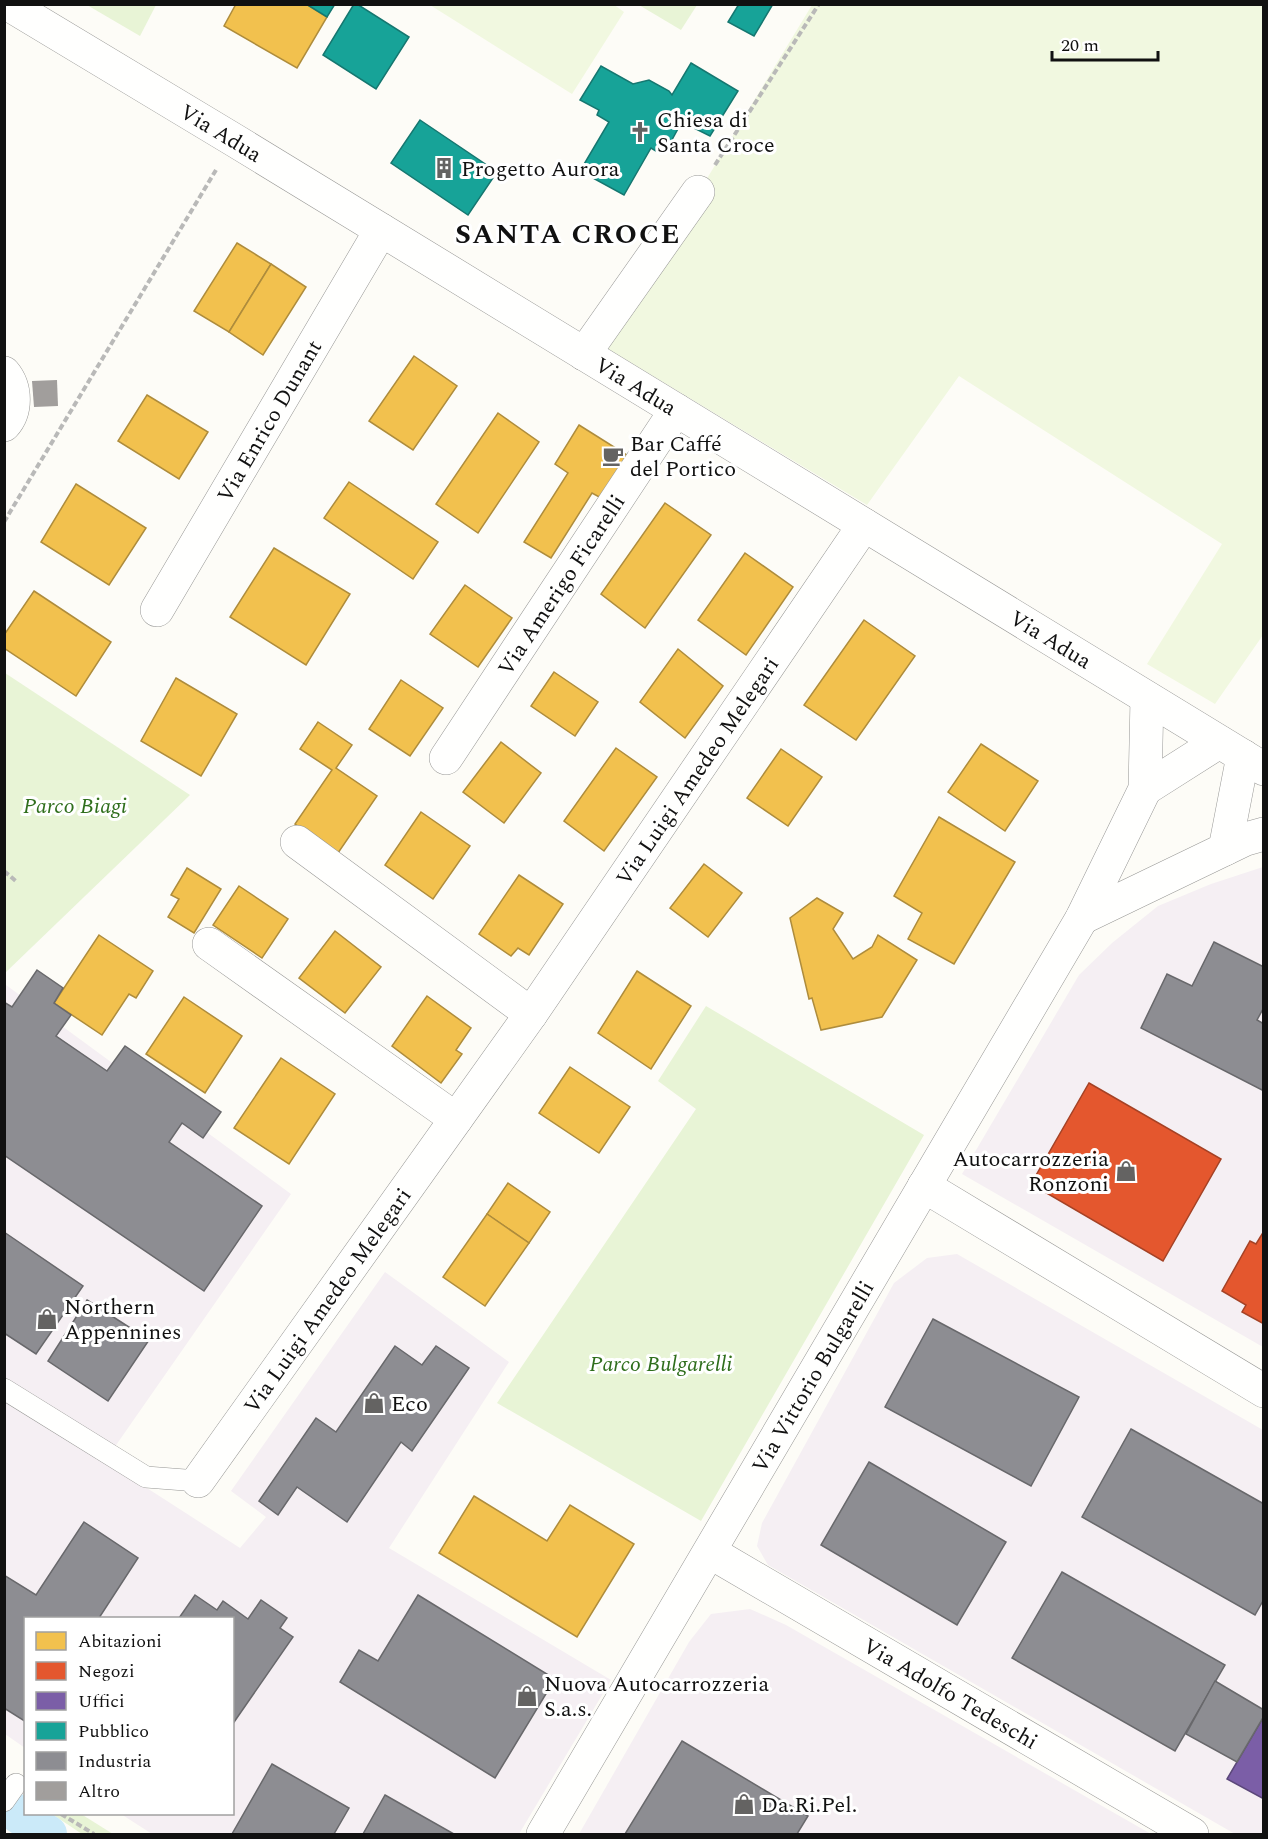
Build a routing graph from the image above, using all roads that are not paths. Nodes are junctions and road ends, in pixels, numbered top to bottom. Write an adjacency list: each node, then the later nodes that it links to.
1 (8, 4): 3 (street, Via Adua)
2 (698, 192): 4 (street)
3 (381, 230): 4 (street, Via Adua); 9 (street, Via Enrico Dunant)
4 (584, 354): 6 (street, Via Adua)
5 (4, 374): 7 (street)
6 (676, 410): 8 (street, Via Adua); 12 (street, Via Amerigo Ficarelli)
7 (4, 425)
8 (864, 525): 10 (street, Via Adua); 19 (street, Via Luigi Amedeo Melegari)
9 (157, 610)
10 (1147, 698): 11 (street, Via Adua); 13 (street, Via Vittorio Bulgarelli)
11 (1242, 756): 13 (street); 16 (street)
12 (446, 758)
13 (1145, 789): 17 (street, Via Vittorio Bulgarelli)
14 (1263, 834): 16 (street)
15 (297, 842): 19 (street)
16 (1225, 849): 17 (street)
17 (1082, 918): 21 (street, Via Vittorio Bulgarelli)
18 (210, 944): 20 (street)
19 (531, 1014): 20 (street, Via Luigi Amedeo Melegari)
20 (456, 1119): 24 (street, Via Luigi Amedeo Melegari)
21 (924, 1186): 22 (street); 25 (street, Via Vittorio Bulgarelli)
22 (1263, 1391)
23 (7, 1395): 24 (lane)
24 (198, 1481)
25 (710, 1552): 26 (street, Via Vittorio Bulgarelli); 27 (street, Via Adolfo Tedeschi)
26 (543, 1834)
27 (1192, 1834)

